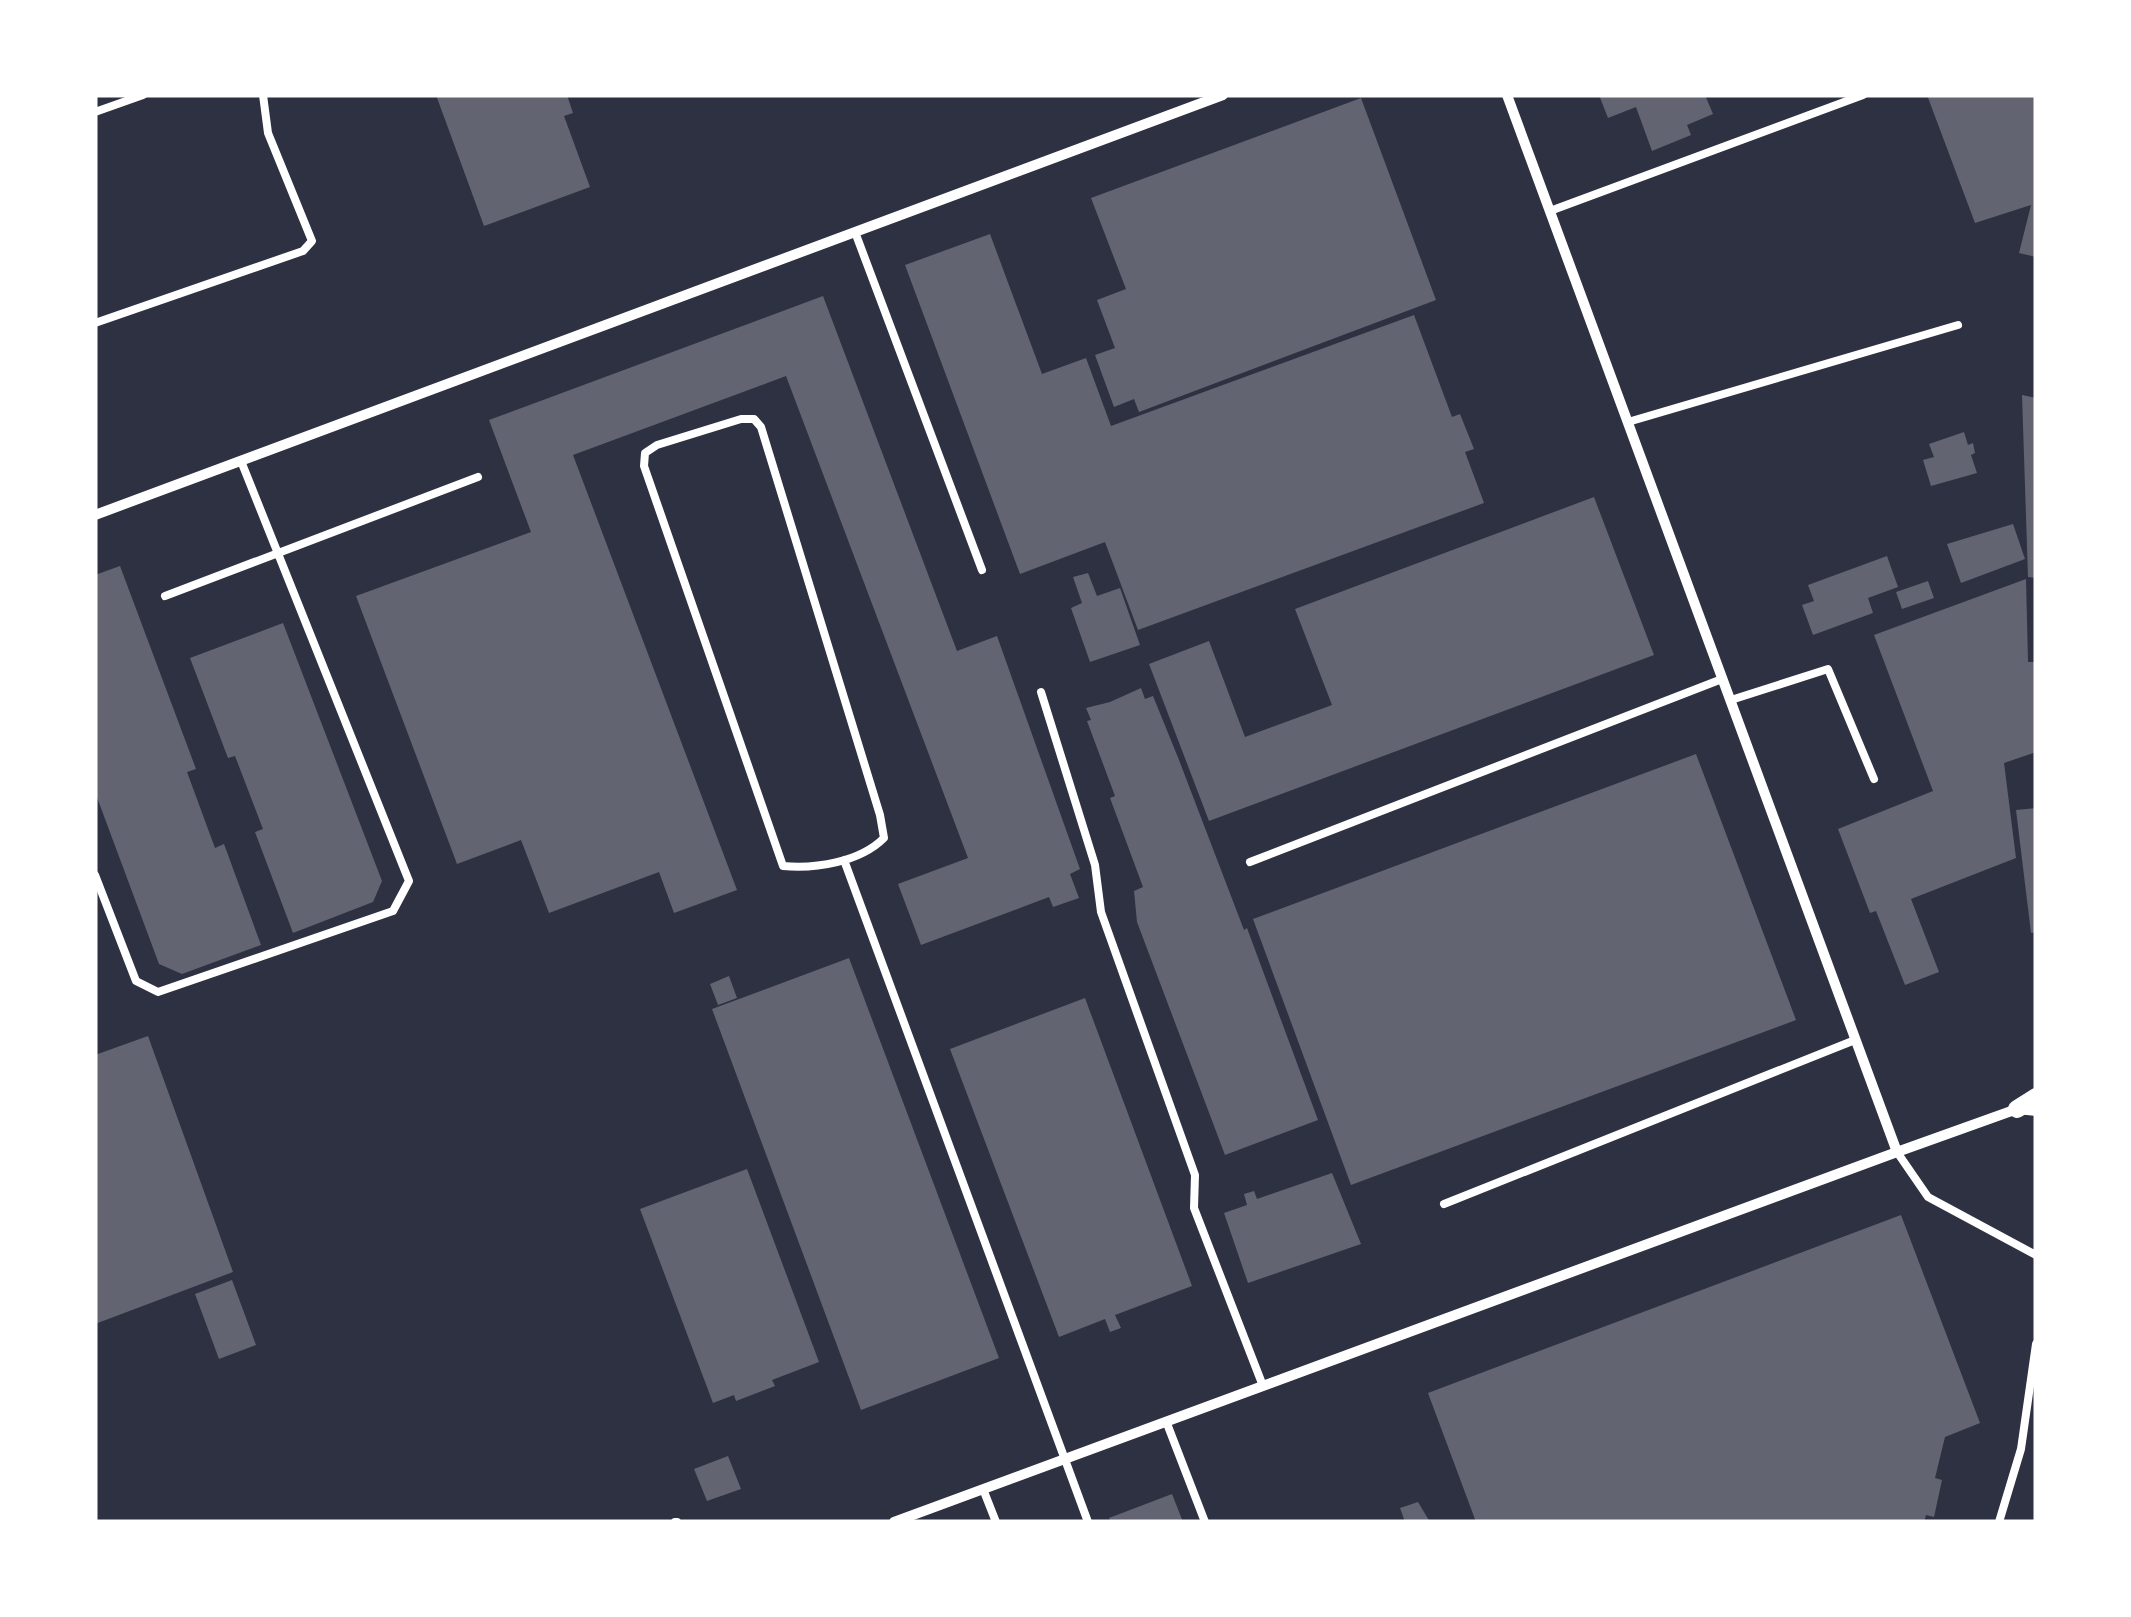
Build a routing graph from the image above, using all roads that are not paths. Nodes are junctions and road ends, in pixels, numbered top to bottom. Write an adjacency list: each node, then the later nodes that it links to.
1 (143, 95): 6 (lane)
2 (263, 95): 9 (lane)
3 (1223, 95): 8 (street)
4 (1508, 95): 7 (street)
5 (1863, 95): 7 (lane)
6 (95, 112)
7 (1550, 212): 11 (street)
8 (855, 232): 12 (street); 16 (lane)
9 (95, 323)
10 (1958, 325): 11 (lane)
11 (1628, 422): 18 (street)
12 (241, 460): 14 (street); 15 (lane)
13 (478, 477): 15 (lane)
14 (95, 515)
15 (279, 555): 17 (lane); 24 (lane)
16 (982, 570)
17 (165, 596)
18 (1722, 678): 20 (street); 23 (lane)
19 (1041, 692): 32 (lane)
20 (1730, 700): 21 (lane); 25 (street)
21 (1874, 780)
22 (844, 860): 22 (lane); 34 (lane)
23 (1250, 862)
24 (95, 875)
25 (1855, 1040): 28 (street); 29 (lane)
26 (2036, 1097): 27 (street)
27 (2026, 1110): 28 (street)
28 (1897, 1152): 30 (lane); 32 (street)
29 (1444, 1204)
30 (2036, 1255)
31 (2036, 1344): 40 (lane)
32 (1264, 1386): 33 (street)
33 (1166, 1421): 34 (street); 39 (lane)
34 (1064, 1460): 35 (street); 38 (lane)
35 (983, 1489): 36 (street); 37 (lane)
36 (894, 1522)
37 (996, 1522)
38 (1088, 1522)
39 (1205, 1522)
40 (2000, 1522)

